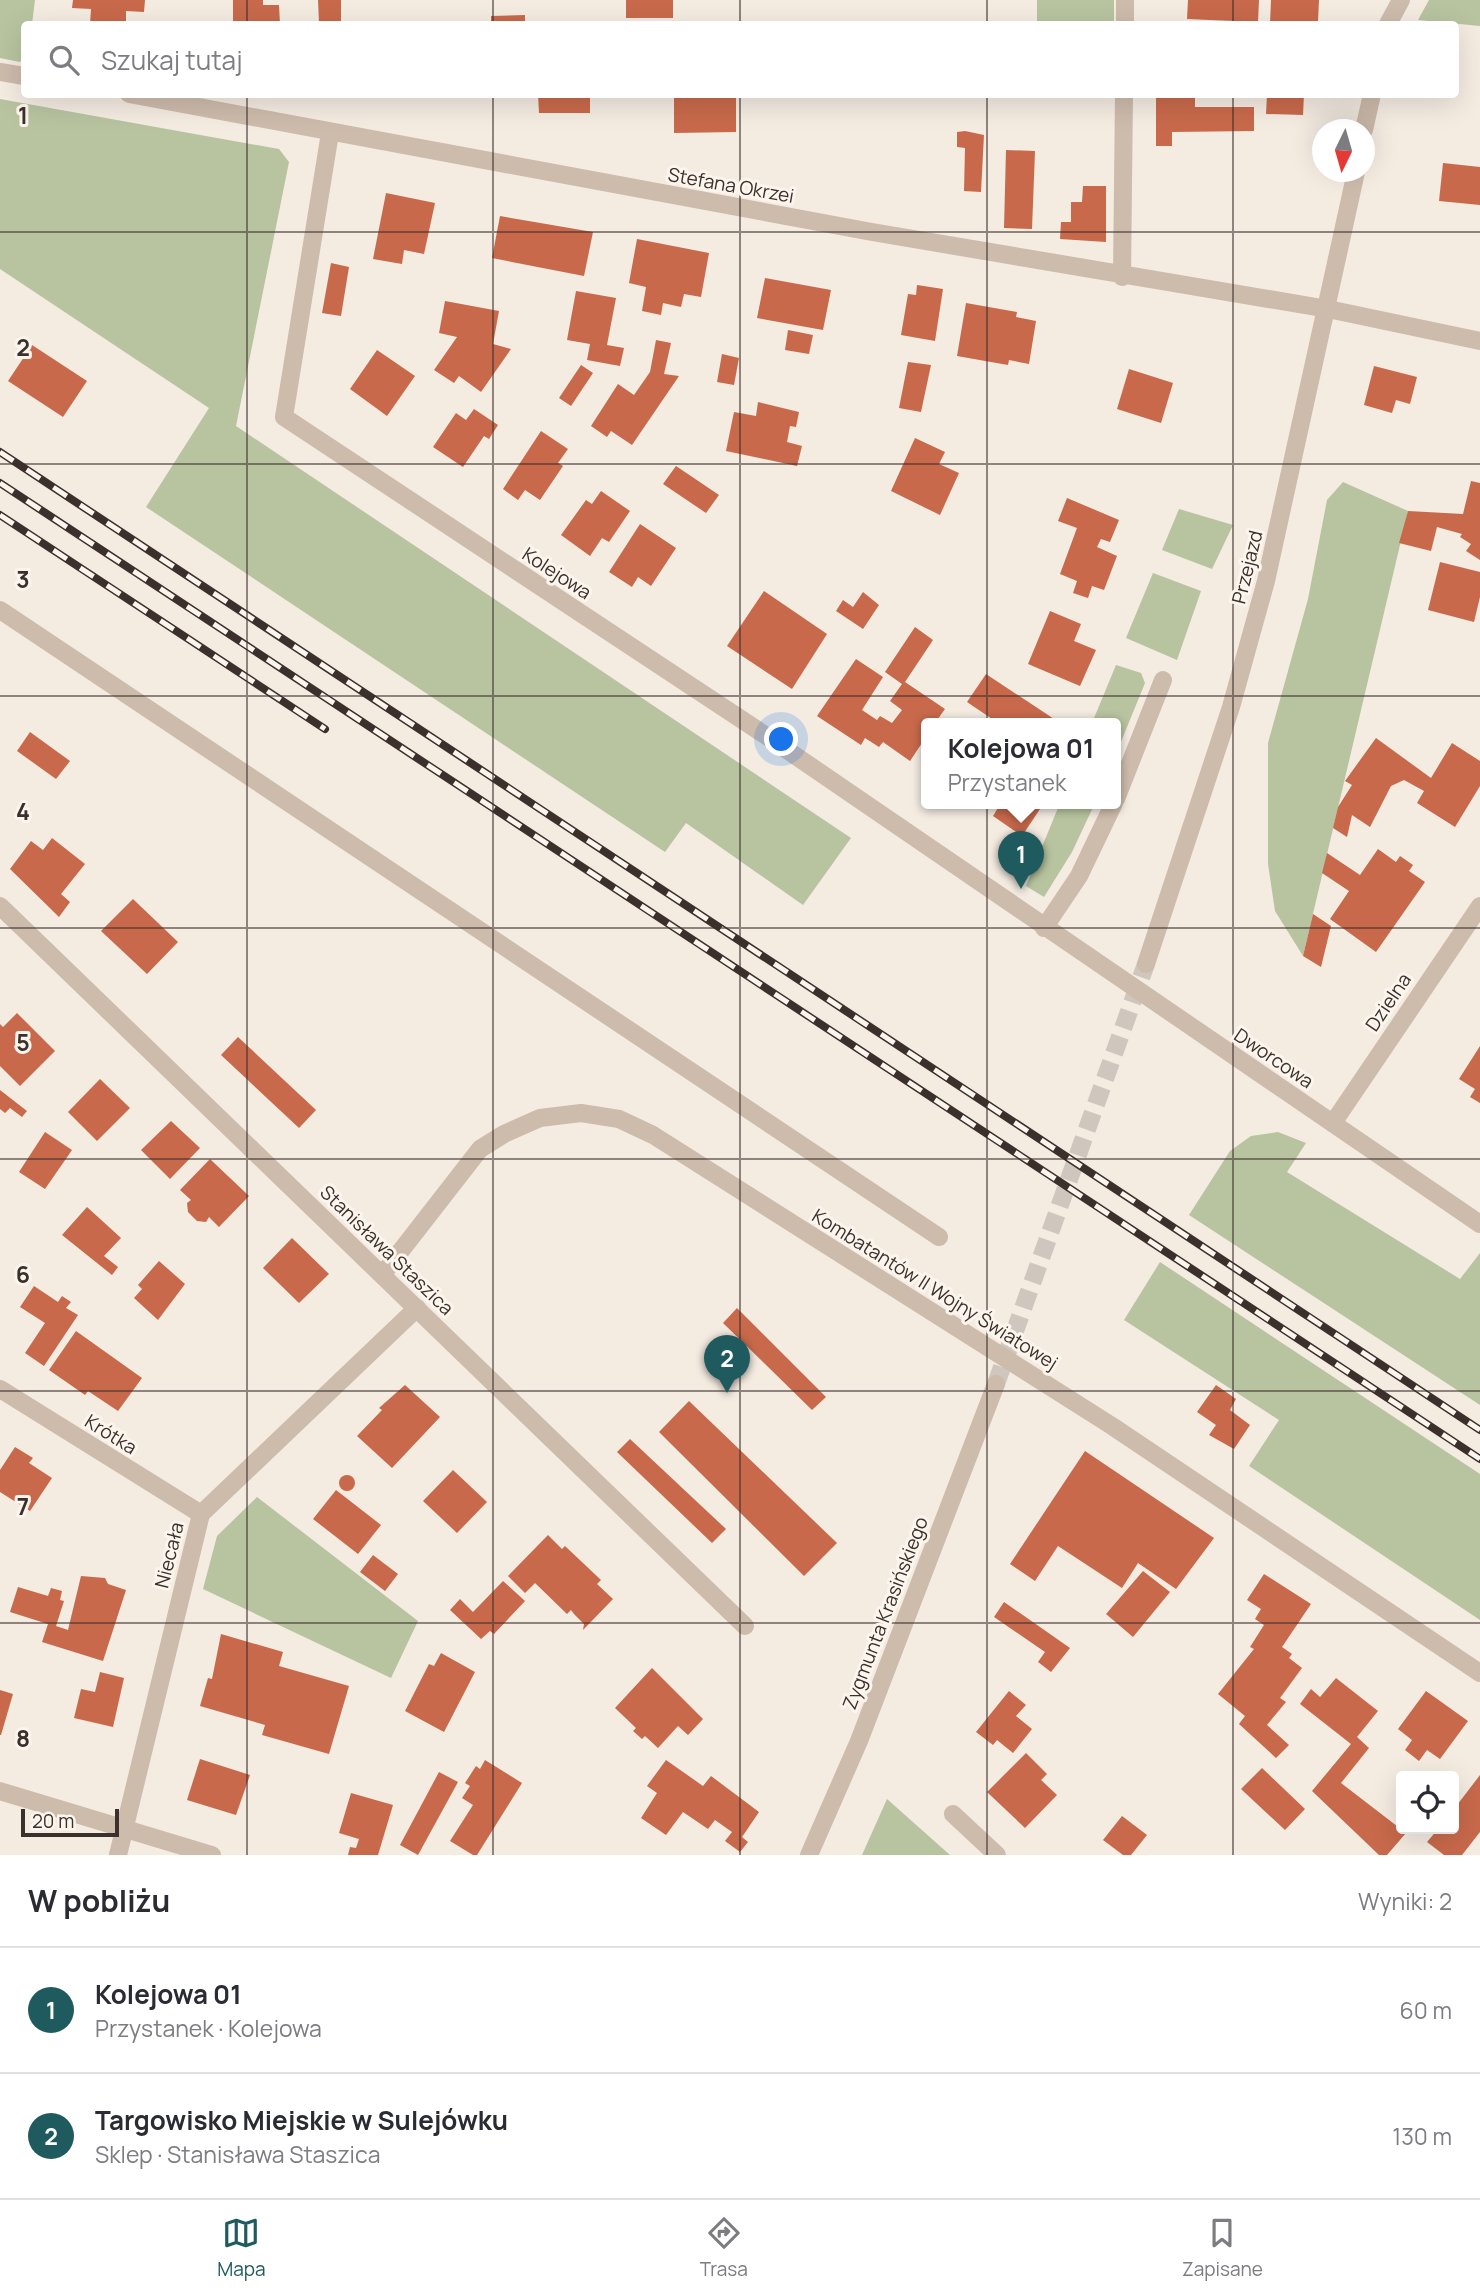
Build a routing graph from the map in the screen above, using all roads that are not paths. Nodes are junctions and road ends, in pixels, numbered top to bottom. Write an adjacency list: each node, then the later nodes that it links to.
1 (1125, 0): 3 (street)
2 (1401, 0): 4 (street)
3 (1125, 21)
4 (1390, 21)
5 (0, 72): 6 (street)
6 (21, 76)
7 (149, 98): 11 (street, Stefana Okrzei)
8 (1124, 98): 13 (street)
9 (1370, 98): 10 (street)
10 (1366, 119)
11 (330, 133): 13 (street, Stefana Okrzei); 22 (street, Kolejowa)
12 (1354, 182): 14 (street, Przejazd)
13 (1122, 276): 14 (street, Stefana Okrzei)
14 (1328, 309): 15 (street, Stefana Okrzei); 23 (street, Przejazd)
15 (1480, 341)
16 (0, 610): 26 (street)
17 (1163, 680): 18 (street)
18 (1121, 786)
19 (1111, 809): 22 (street)
20 (0, 906): 27 (street, Stanisława Staszica)
21 (1480, 906): 24 (street, Dzielna)
22 (1044, 928): 24 (street, Dworcowa)
23 (1146, 964)
24 (1333, 1123): 25 (street, Dworcowa)
25 (1480, 1224)
26 (939, 1237)
27 (382, 1275): 28 (street, Stanisława Staszica); 33 (street, Kombatantów II Wojny Światowej)
28 (417, 1308): 31 (street, Niecała); 32 (street, Stanisława Staszica)
29 (996, 1384): 39 (street, Zygmunta Krasińskiego)
30 (0, 1389): 31 (street, Krótka)
31 (201, 1514): 36 (street, Niecała)
32 (745, 1626)
33 (1480, 1672)
34 (0, 1791): 36 (street)
35 (953, 1814): 40 (street)
36 (125, 1828): 37 (street, Niecała); 38 (street)
37 (118, 1855)
38 (212, 1855)
39 (809, 1855)
40 (997, 1855)

